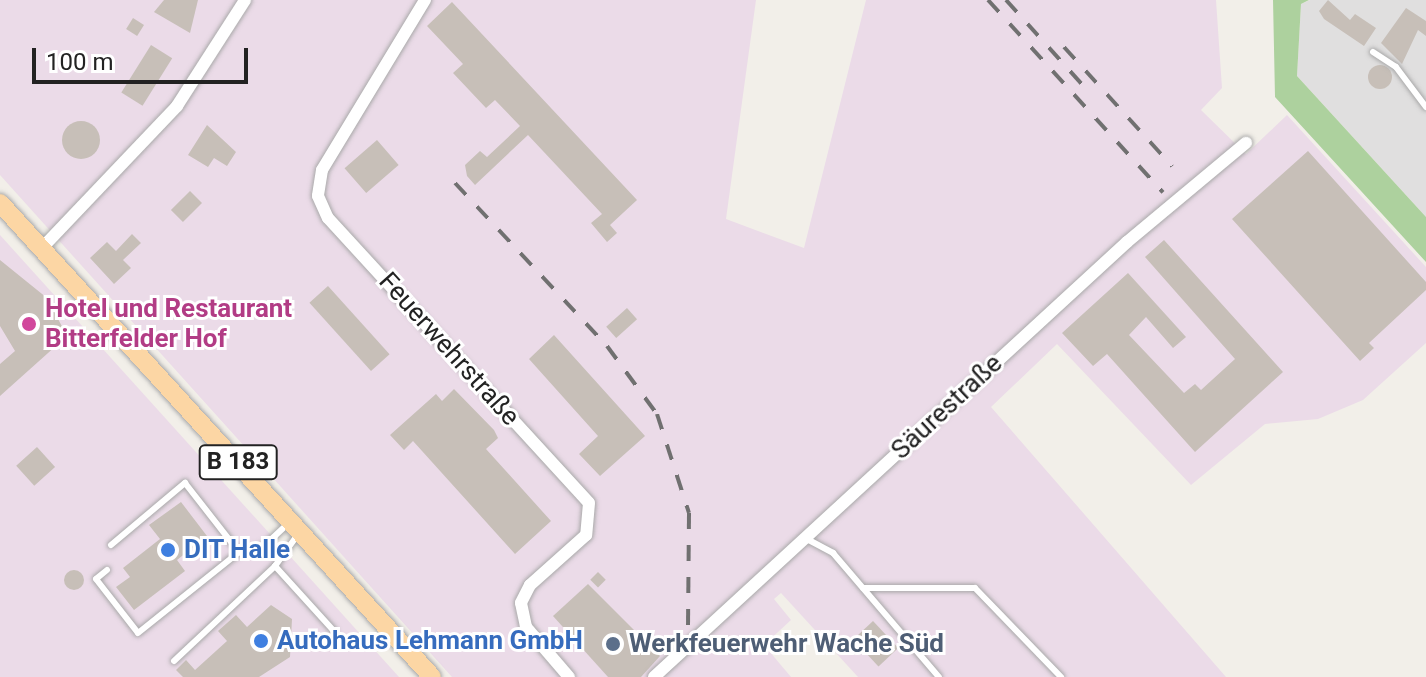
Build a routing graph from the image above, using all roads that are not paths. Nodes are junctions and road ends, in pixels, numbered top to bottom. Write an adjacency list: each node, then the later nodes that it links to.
1 (245, 0): 7 (street)
2 (425, 0): 18 (street, Feuerwehrstraße)
3 (1373, 52): 4 (lane)
4 (1426, 107)
5 (1246, 143): 9 (street, Säurestraße)
6 (0, 203): 7 (main road, B 183)
7 (42, 248): 8 (main road, B 183)
8 (296, 526): 11 (lane); 12 (lane); 17 (main road, B 183)
9 (805, 538): 14 (lane); 19 (street, Säurestraße)
10 (111, 545): 11 (lane)
11 (239, 552): 13 (lane)
12 (275, 566): 15 (lane); 16 (lane)
13 (107, 570)
14 (863, 588): 20 (lane); 21 (lane)
15 (334, 631)
16 (174, 661)
17 (432, 677)
18 (569, 677)
19 (654, 677)
20 (939, 677)
21 (1061, 677)

